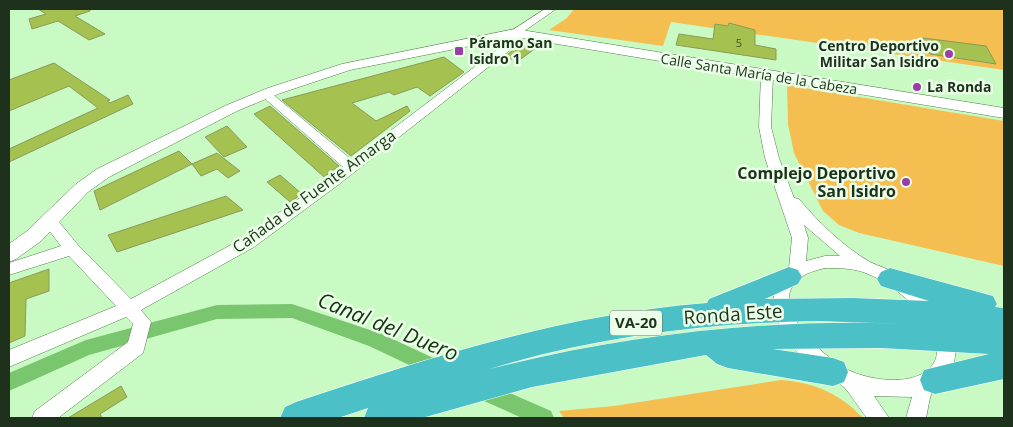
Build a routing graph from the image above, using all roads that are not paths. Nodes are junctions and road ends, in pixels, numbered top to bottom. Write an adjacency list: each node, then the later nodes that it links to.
1 (551, 9): 2 (street)
2 (515, 32): 3 (street, Calle Santa María de la Cabeza); 4 (street); 6 (street, Cañada de Fuente Amarga)
3 (767, 75): 5 (street, Calle Santa María de la Cabeza); 7 (street)
4 (266, 94): 6 (street); 8 (street)
5 (1004, 112)
6 (352, 166): 14 (street, Cañada de Fuente Amarga)
7 (785, 191): 12 (street); 13 (street)
8 (50, 221): 9 (street); 10 (street)
9 (72, 248): 11 (street); 14 (street)
10 (9, 254)
11 (9, 269)
12 (793, 273): 13 (street); 17 (highway); 19 (street)
13 (878, 273): 15 (highway); 16 (street)
14 (129, 308): 23 (street, Cañada de Fuente Amarga); 29 (street)
15 (1004, 308)
16 (928, 312): 18 (highway, Ronda Este / VA-20); 19 (highway, Ronda Este / VA-20); 20 (street)
17 (701, 315): 19 (highway, Ronda Este / VA-20); 25 (highway, Ronda Este / VA-20)
18 (1004, 320)
19 (787, 323): 20 (highway, Ronda Este / VA-20); 21 (highway, Ronda Este / VA-20); 26 (street)
20 (943, 338): 22 (highway, Ronda Este / VA-20); 27 (street)
21 (711, 342): 25 (highway, Ronda Este / VA-20); 26 (highway)
22 (1004, 343)
23 (9, 359)
24 (1004, 365): 27 (highway)
25 (502, 366): 28 (highway, Ronda Este / VA-20)
26 (842, 377): 27 (street); 32 (street)
27 (930, 383): 33 (street)
28 (406, 393): 30 (highway, Ronda Este / VA-20); 31 (highway, Ronda Este / VA-20)
29 (42, 418)
30 (296, 418)
31 (380, 418)
32 (879, 418)
33 (916, 418)

